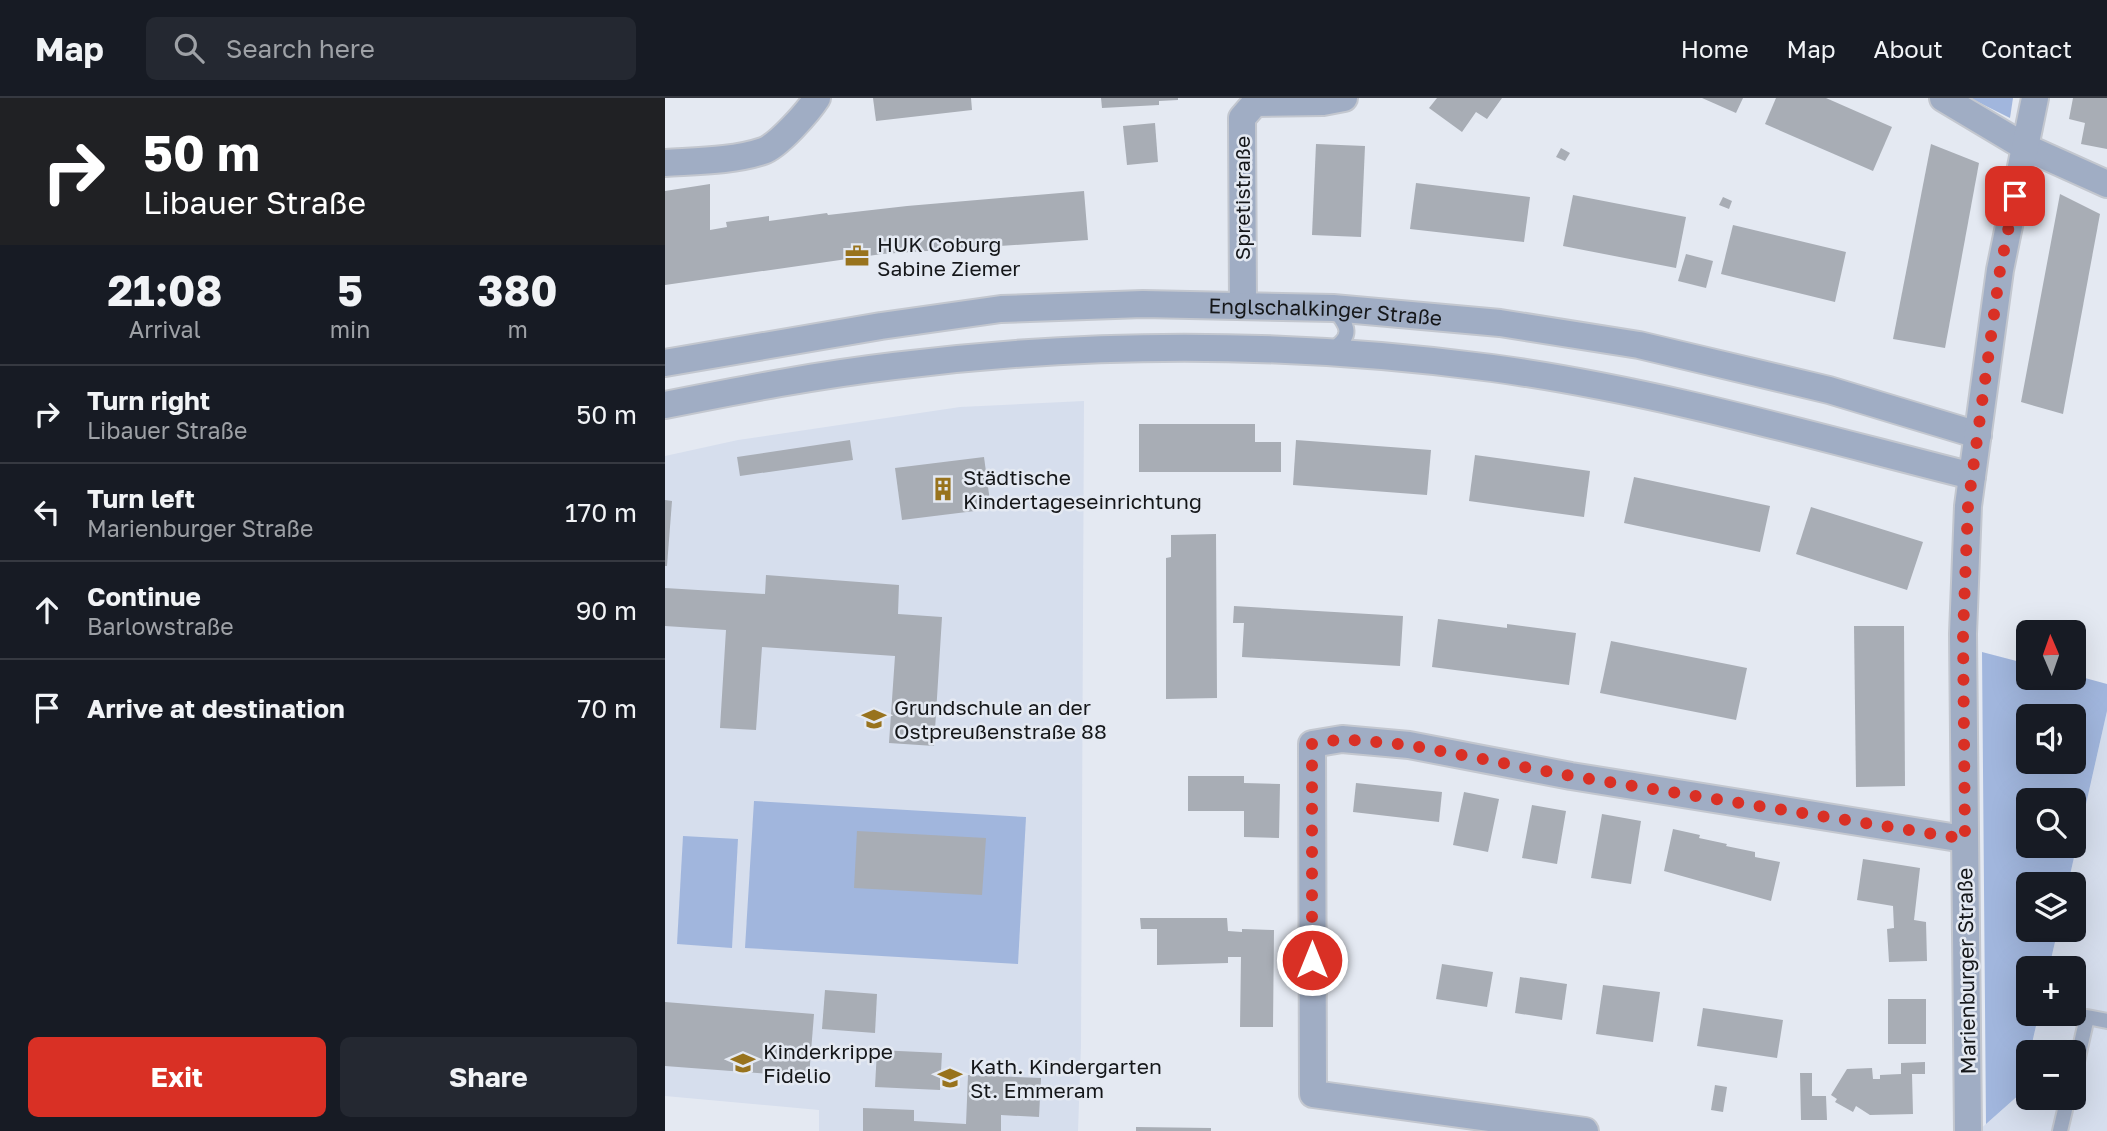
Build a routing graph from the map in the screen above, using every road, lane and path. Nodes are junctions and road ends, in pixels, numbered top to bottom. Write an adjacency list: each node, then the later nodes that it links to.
1 (817, 98): 6 (street)
2 (1344, 98): 8 (street, Spretistraße)
3 (1943, 98): 5 (street)
4 (2035, 98): 5 (street, Marienburger Straße)
5 (2025, 147): 7 (street); 13 (street, Marienburger Straße)
6 (665, 163)
7 (2107, 184)
8 (1243, 305): 9 (street, Englschalkinger Straße); 11 (street, Englschalkinger Straße)
9 (1333, 308): 10 (lane); 13 (street, Englschalkinger Straße)
10 (1329, 352): 12 (street, Englschalkinger Straße); 14 (street, Englschalkinger Straße)
11 (665, 363)
12 (665, 405)
13 (1978, 435): 14 (street, Marienburger Straße)
14 (1972, 475): 15 (street, Marienburger Straße)
15 (1965, 839): 19 (street); 20 (street, Marienburger Straße)
16 (2107, 1021): 17 (lane)
17 (2082, 1040)
18 (2065, 1110): 21 (lane)
19 (1585, 1131)
20 (1968, 1131)
21 (2060, 1131)

